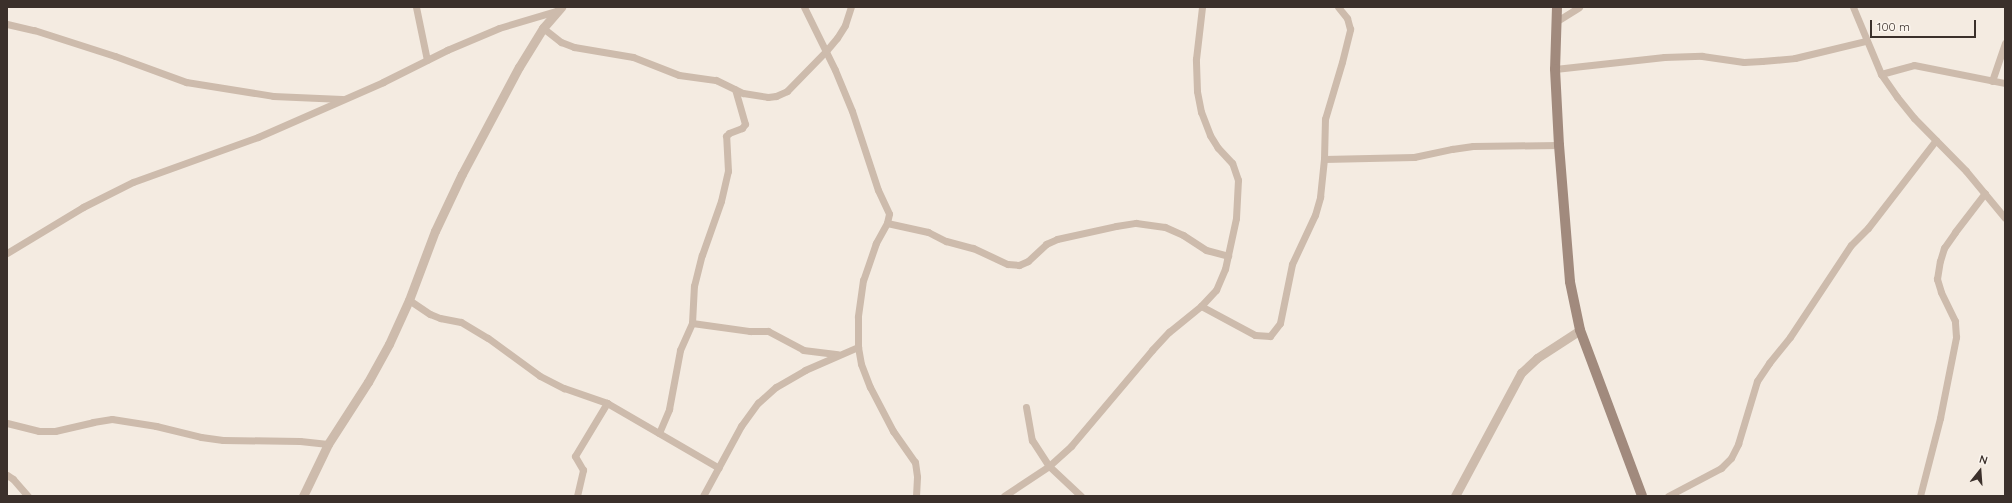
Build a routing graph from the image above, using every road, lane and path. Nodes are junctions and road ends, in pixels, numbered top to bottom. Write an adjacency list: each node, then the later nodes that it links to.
1 (416, 7): 16 (street)
2 (804, 7): 15 (street)
3 (851, 7): 15 (street)
4 (1202, 7): 30 (street)
5 (1338, 7): 25 (street)
6 (1557, 7): 10 (main road)
7 (1579, 7): 10 (street)
8 (1853, 7): 13 (street)
9 (558, 9): 12 (street); 16 (street)
10 (1557, 21): 17 (main road)
11 (7, 24): 22 (street)
12 (543, 28): 21 (street); 31 (street)
13 (1866, 40): 17 (street); 18 (street)
14 (2005, 43): 19 (street)
15 (826, 51): 21 (street); 28 (street)
16 (427, 60): 22 (street)
17 (1555, 69): 24 (main road)
18 (1881, 74): 19 (street); 23 (street)
19 (1992, 81): 20 (street)
20 (2005, 83)
21 (735, 89): 33 (street)
22 (344, 99): 29 (street)
23 (1936, 140): 26 (street); 54 (street)
24 (1559, 144): 25 (street); 34 (main road)
25 (1324, 159): 32 (street)
26 (1985, 193): 27 (street); 55 (street)
27 (2005, 218)
28 (887, 223): 30 (street); 35 (street)
29 (7, 253)
30 (1228, 256): 32 (street)
31 (409, 300): 37 (street); 41 (street)
32 (1201, 306): 42 (street)
33 (692, 323): 36 (street); 40 (street)
34 (1580, 330): 52 (street); 53 (main road)
35 (858, 346): 36 (street); 49 (street)
36 (839, 355): 43 (street)
37 (608, 404): 40 (street); 47 (street)
38 (1026, 407): 42 (street)
39 (7, 424): 41 (street)
40 (659, 433): 43 (street)
41 (328, 444): 46 (street)
42 (1049, 466): 50 (street); 51 (street)
43 (719, 468): 48 (street)
44 (7, 475): 45 (street)
45 (28, 496)
46 (303, 496)
47 (576, 496)
48 (703, 496)
49 (916, 496)
50 (1004, 496)
51 (1081, 496)
52 (1455, 496)
53 (1642, 496)
54 (1668, 496)
55 (1920, 496)

